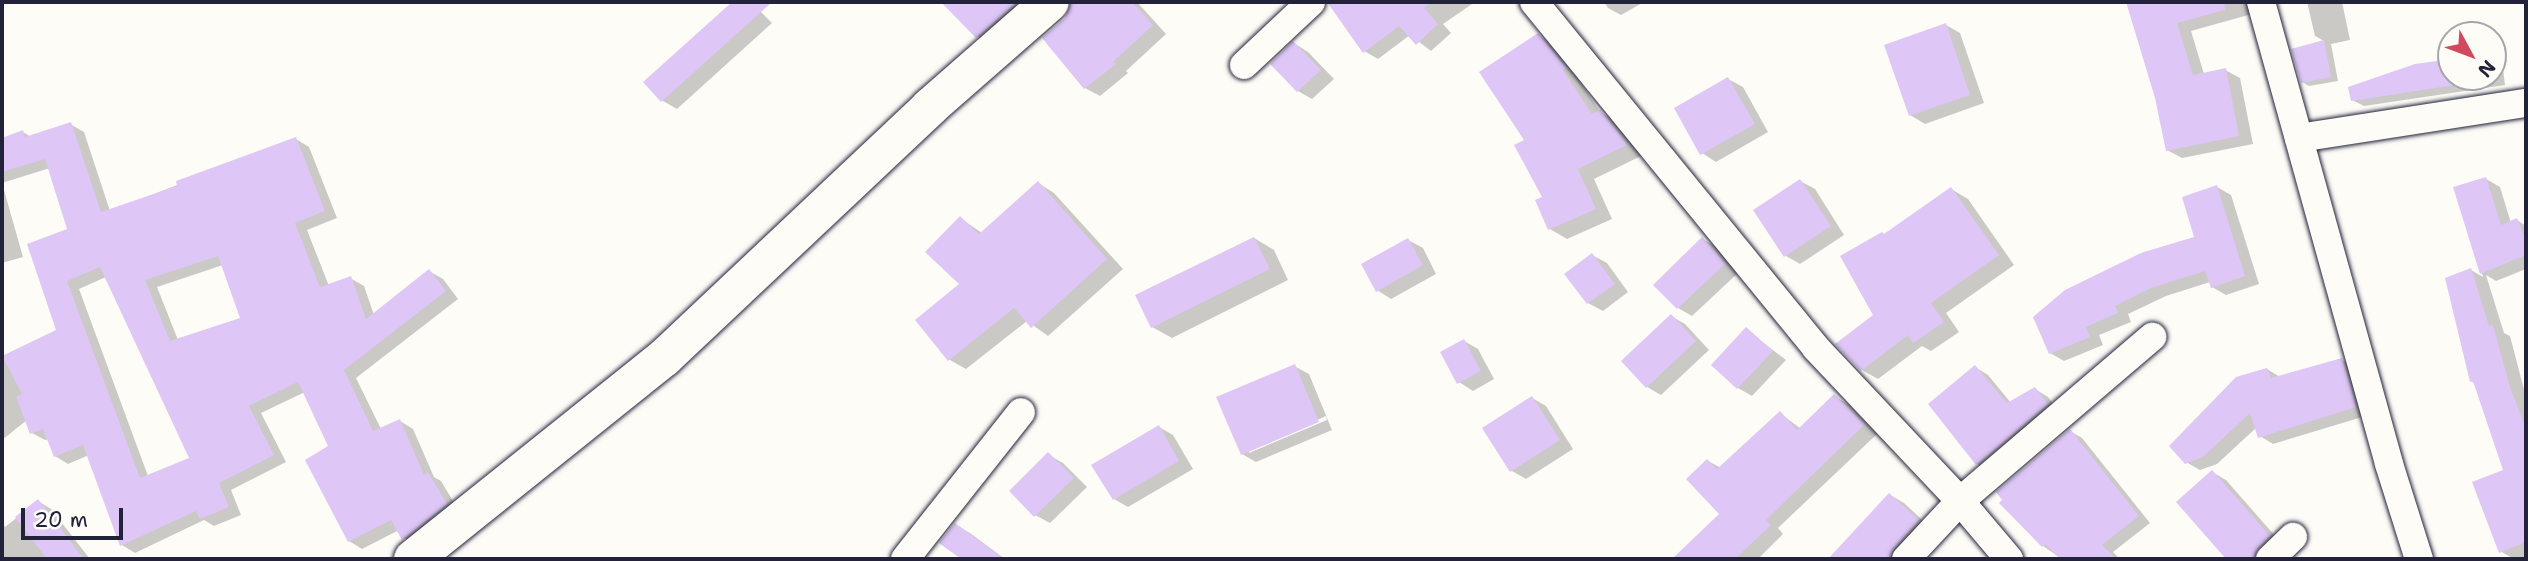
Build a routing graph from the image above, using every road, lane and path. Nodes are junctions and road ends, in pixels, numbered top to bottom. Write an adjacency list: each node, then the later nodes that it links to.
1 (1050, 2): 12 (street)
2 (1311, 2): 5 (street)
3 (1534, 2): 10 (street)
4 (2261, 2): 7 (street)
5 (1244, 65)
6 (2526, 103): 7 (street)
7 (2299, 138): 17 (street)
8 (2152, 337): 10 (street)
9 (1021, 412): 13 (street)
10 (1960, 501): 14 (street); 15 (street)
11 (2293, 537): 16 (street)
12 (413, 559)
13 (905, 559)
14 (1906, 559)
15 (2009, 559)
16 (2270, 559)
17 (2419, 559)

